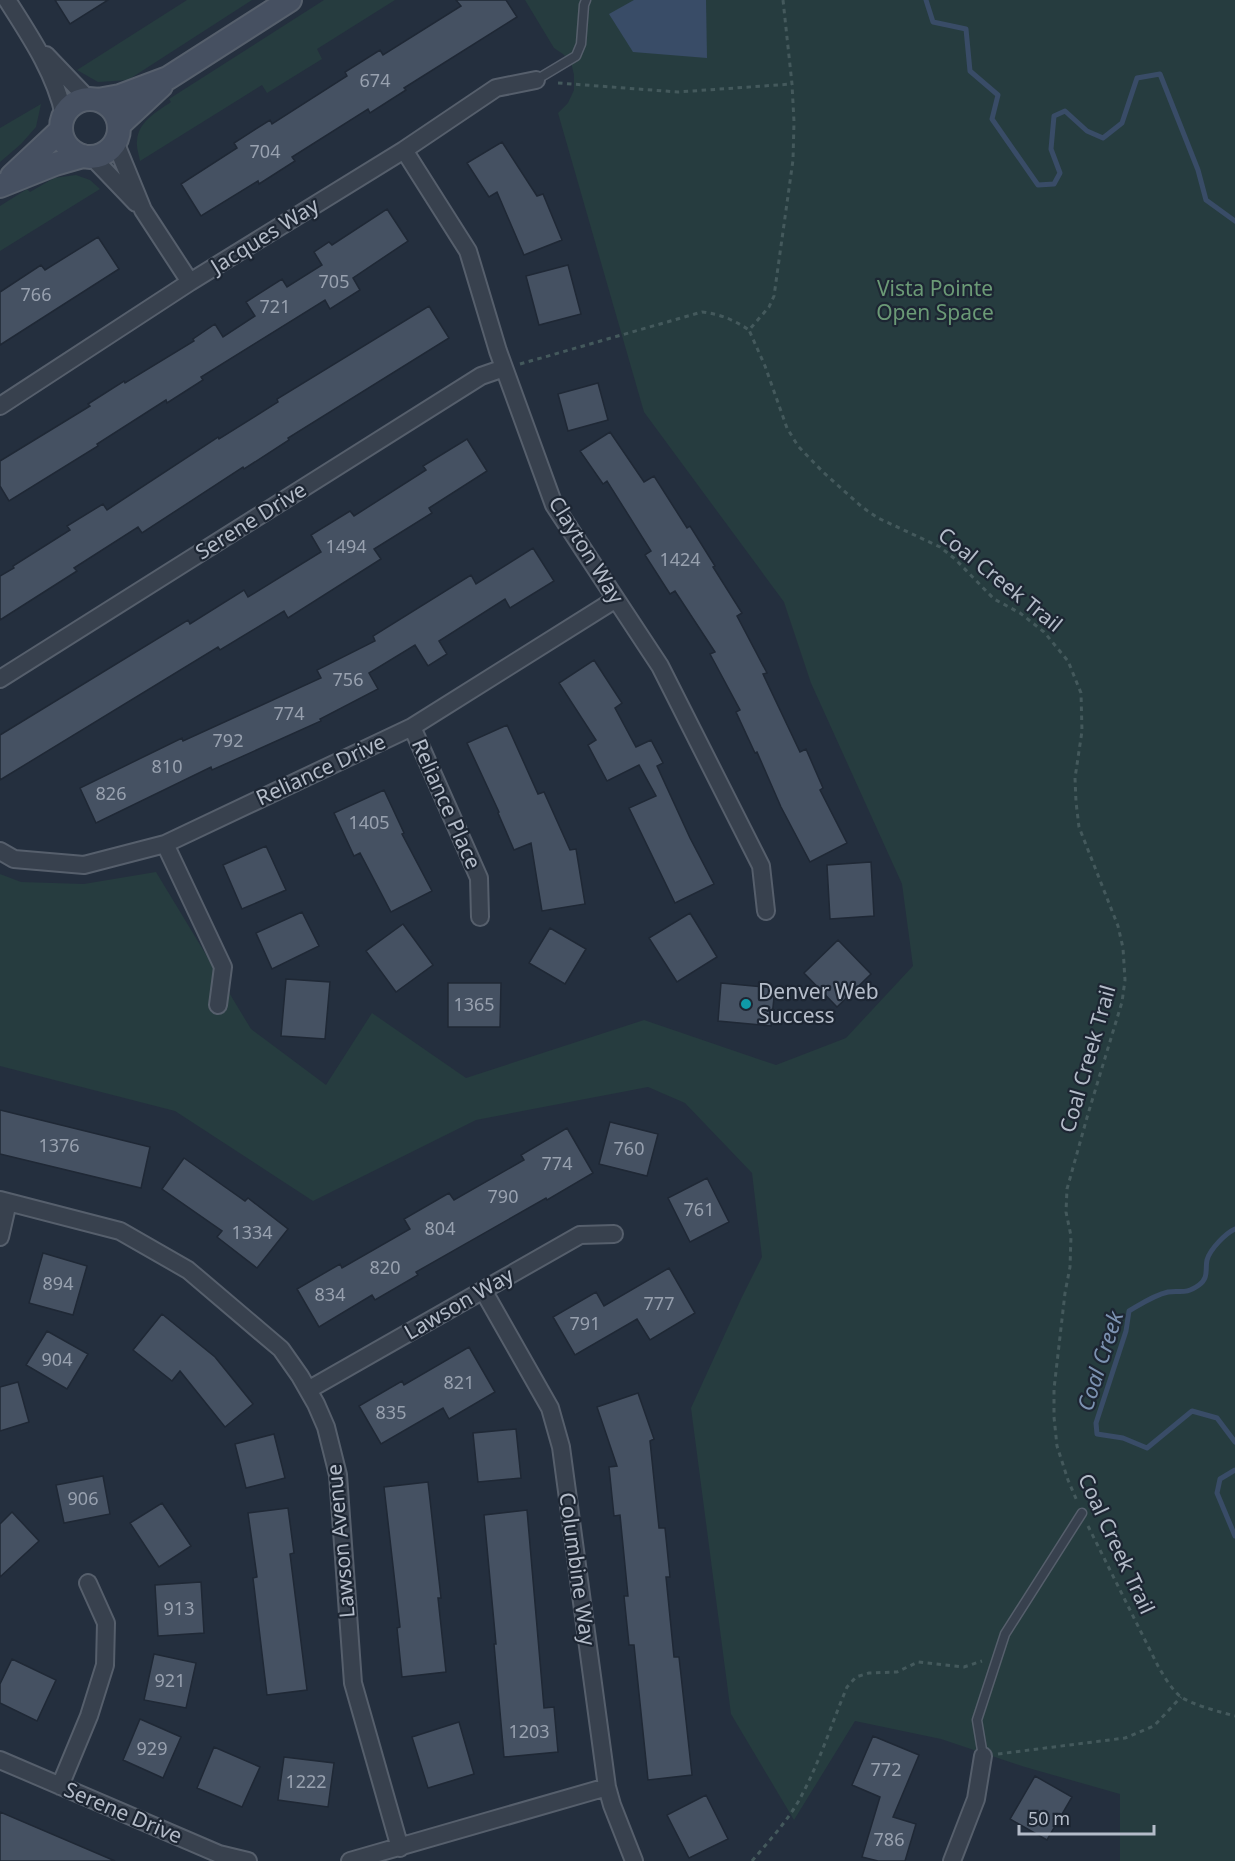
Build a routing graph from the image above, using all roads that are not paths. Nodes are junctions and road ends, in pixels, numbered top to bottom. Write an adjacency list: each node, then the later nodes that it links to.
1 (7, 0): 4 (street)
2 (290, 0): 5 (street)
3 (586, 0): 6 (lane)
4 (35, 44): 7 (street); 8 (street)
5 (168, 78): 7 (street); 9 (street)
6 (536, 80): 10 (street, Jacques Way)
7 (93, 99): 8 (street); 9 (street)
8 (63, 122): 11 (street); 12 (street)
9 (118, 134): 11 (street); 13 (street)
10 (404, 150): 14 (street, Jacques Way); 15 (street, Clayton Way)
11 (87, 157): 12 (street); 13 (street)
12 (1, 186)
13 (143, 210): 14 (street)
14 (189, 282): 16 (street, Jacques Way)
15 (504, 368): 17 (street, Clayton Way); 18 (street, Serene Drive)
16 (0, 406)
17 (616, 599): 19 (street, Reliance Drive); 22 (street, Clayton Way)
18 (0, 678)
19 (412, 728): 20 (street, Reliance Drive); 23 (street, Reliance Place)
20 (165, 844): 21 (street, Reliance Drive); 24 (street)
21 (0, 851)
22 (766, 911)
23 (480, 917)
24 (218, 1005)
25 (4, 1201): 27 (street); 29 (street, Lawson Avenue)
26 (614, 1234): 28 (street, Lawson Way)
27 (0, 1237)
28 (483, 1290): 29 (street, Lawson Way); 35 (street, Columbine Way)
29 (308, 1390): 36 (street, Lawson Avenue)
30 (1082, 1513): 32 (lane)
31 (88, 1583): 34 (street)
32 (983, 1756): 40 (street)
33 (0, 1760): 34 (street, Serene Drive)
34 (60, 1786): 37 (street, Serene Drive)
35 (607, 1787): 36 (street); 39 (street, Columbine Way)
36 (400, 1848): 38 (street)
37 (248, 1861)
38 (350, 1861)
39 (634, 1861)
40 (952, 1861)

